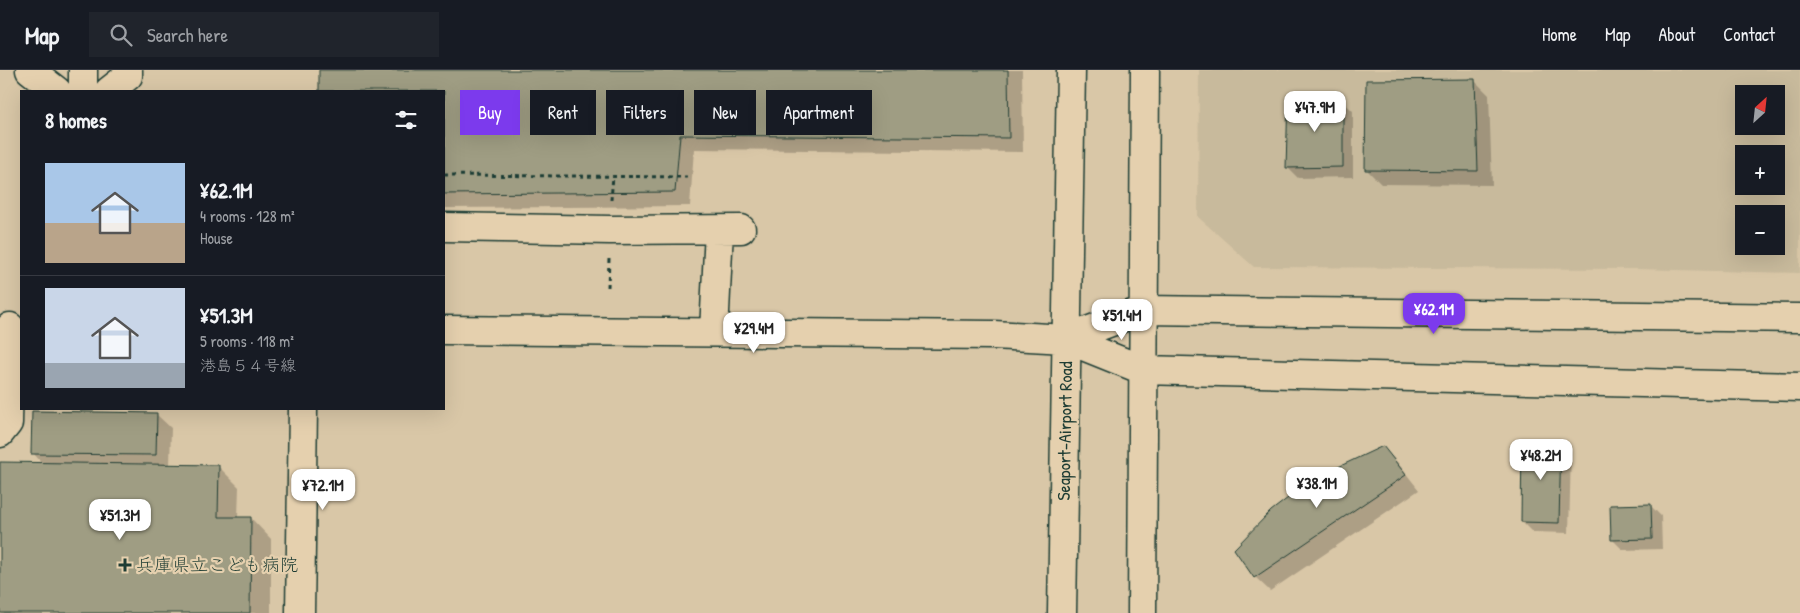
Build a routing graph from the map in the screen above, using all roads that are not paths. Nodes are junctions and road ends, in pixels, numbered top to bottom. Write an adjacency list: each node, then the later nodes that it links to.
1 (30, 70): 6 (street)
2 (83, 70): 7 (street)
3 (128, 70): 8 (street)
4 (1072, 70): 15 (street, Seaport-Airport Road)
5 (1145, 70): 10 (street)
6 (56, 90)
7 (83, 90)
8 (110, 90)
9 (445, 226): 14 (street)
10 (1143, 310): 11 (street); 15 (street); 16 (street)
11 (1800, 318)
12 (10, 327): 19 (street)
13 (445, 330): 14 (street)
14 (714, 332): 15 (street)
15 (1066, 339): 16 (street); 21 (street, Seaport-Airport Road)
16 (1143, 370): 17 (street); 22 (street)
17 (1800, 387)
18 (303, 410): 20 (street)
19 (0, 433)
20 (300, 613)
21 (1062, 613)
22 (1142, 613)

